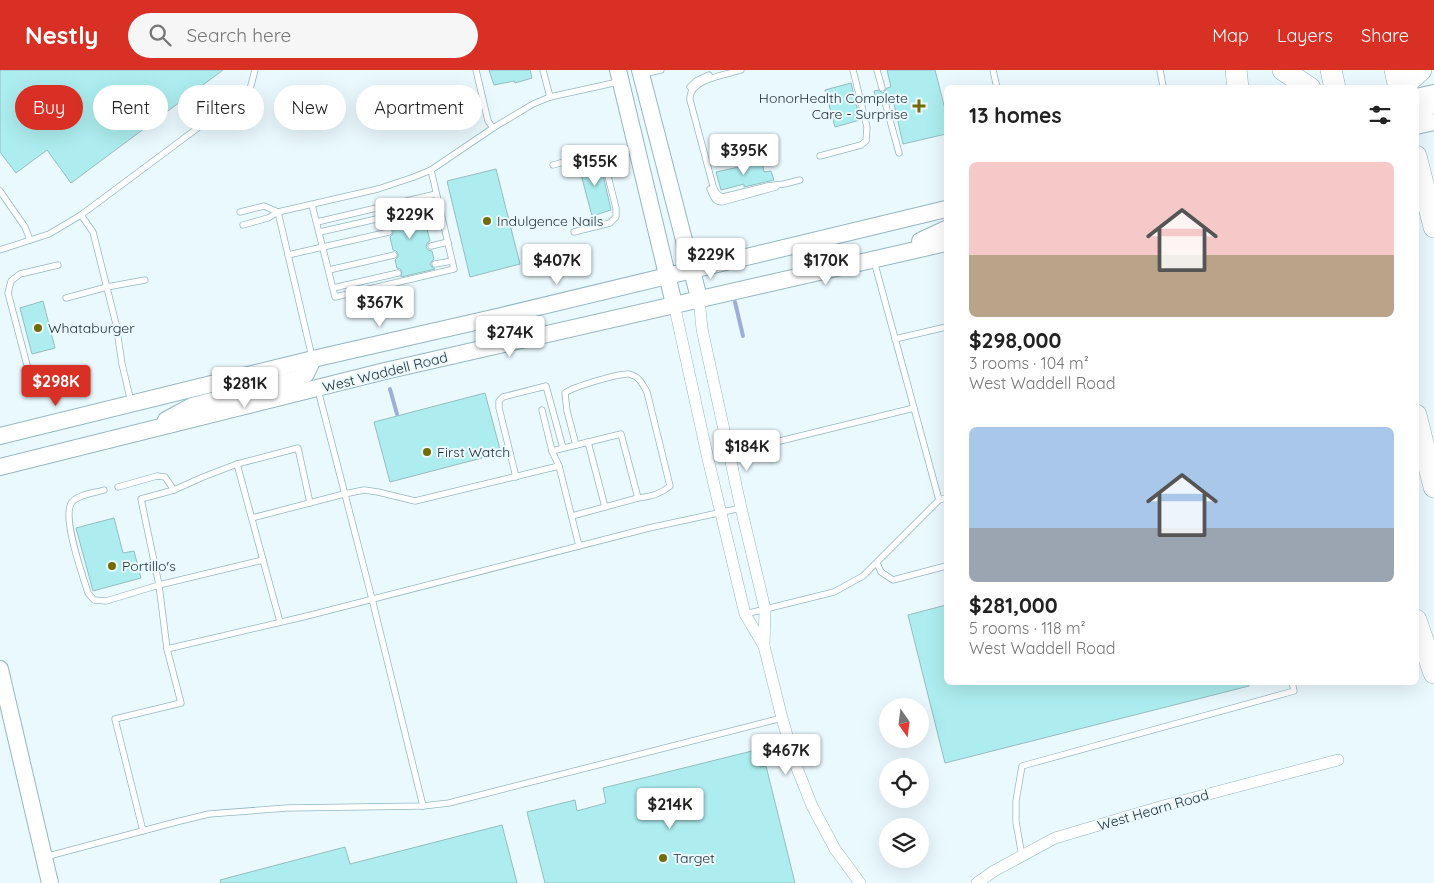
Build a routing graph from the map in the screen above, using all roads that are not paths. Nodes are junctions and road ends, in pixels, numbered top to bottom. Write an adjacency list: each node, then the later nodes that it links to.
1 (255, 70): 46 (lane)
2 (476, 70): 30 (lane)
3 (543, 70): 27 (lane)
4 (661, 70): 16 (lane)
5 (728, 70): 37 (lane)
6 (741, 70): 37 (lane)
7 (853, 70): 32 (lane)
8 (877, 70): 25 (lane)
9 (993, 70): 18 (lane)
10 (1160, 70): 19 (lane)
11 (1236, 70): 20 (highway)
12 (1283, 70): 21 (highway)
13 (1331, 70): 22 (highway)
14 (1395, 70): 23 (highway)
15 (1421, 70): 24 (highway)
16 (641, 72): 70 (main road)
17 (619, 76): 27 (lane); 72 (main road)
18 (996, 85)
19 (1163, 85)
20 (1238, 85)
21 (1306, 85)
22 (1335, 85)
23 (1399, 85)
24 (1404, 85)
25 (882, 88)
26 (1434, 93): 29 (main road)
27 (550, 97): 30 (lane)
28 (886, 102): 31 (lane)
29 (1423, 112)
30 (492, 128): 35 (lane)
31 (899, 153)
32 (820, 156)
33 (1423, 158): 52 (highway)
34 (553, 165): 56 (lane)
35 (431, 170): 39 (lane); 41 (lane)
36 (800, 180): 37 (lane)
37 (784, 184)
38 (0, 192): 57 (lane)
39 (436, 194): 40 (lane); 49 (lane)
40 (439, 204): 42 (lane); 48 (lane)
41 (312, 205): 45 (lane); 49 (lane)
42 (422, 208)
43 (944, 209): 70 (main road, West Waddell Road)
44 (240, 212): 45 (lane)
45 (278, 212): 51 (lane); 63 (lane)
46 (81, 215): 57 (lane); 74 (lane)
47 (385, 217): 54 (lane)
48 (442, 220): 50 (lane); 58 (lane)
49 (317, 222): 54 (lane)
50 (426, 224)
51 (243, 225)
52 (1434, 227)
53 (944, 231): 65 (main road)
54 (320, 232): 61 (lane)
55 (388, 232): 61 (lane)
56 (574, 232)
57 (30, 240): 62 (lane)
58 (448, 242): 60 (lane); 66 (lane)
59 (944, 243): 65 (main road, West Waddell Road)
60 (431, 246)
61 (323, 247): 63 (lane); 69 (lane)
62 (0, 250)
63 (288, 255): 81 (lane)
64 (394, 255): 69 (lane)
65 (881, 258): 77 (main road, West Waddell Road); 80 (lane)
66 (452, 261): 67 (lane); 75 (lane)
67 (436, 264)
68 (58, 265): 82 (lane)
69 (329, 270): 75 (lane)
70 (692, 270): 72 (main road, West Waddell Road); 77 (main road)
71 (398, 273): 75 (lane)
72 (667, 276): 78 (main road); 81 (main road, West Waddell Road)
73 (145, 280): 74 (lane)
74 (107, 287): 76 (lane); 84 (lane)
75 (333, 288)
76 (66, 298)
77 (699, 298): 78 (main road, West Waddell Road); 109 (street)
78 (674, 304): 83 (main road, West Waddell Road); 110 (street)
79 (944, 327): 80 (lane)
80 (895, 339): 85 (lane)
81 (313, 359): 84 (main road, West Waddell Road); 88 (main road)
82 (27, 364)
83 (318, 388): 88 (main road, West Waddell Road); 103 (lane)
84 (132, 405): 89 (main road, West Waddell Road)
85 (914, 408): 91 (lane); 106 (lane)
86 (542, 410): 94 (lane)
87 (1419, 427): 100 (highway)
88 (146, 431): 97 (main road, West Waddell Road)
89 (0, 436)
90 (588, 442): 92 (lane); 104 (lane); 108 (lane)
91 (776, 442)
92 (576, 445): 93 (lane); 104 (lane)
93 (562, 448): 94 (lane); 98 (lane)
94 (552, 451): 96 (lane)
95 (237, 464): 102 (lane); 107 (lane); 112 (lane)
96 (559, 466): 98 (lane); 111 (lane)
97 (0, 467)
98 (516, 477): 103 (lane)
99 (118, 487): 102 (lane)
100 (1434, 487)
101 (104, 490): 117 (lane)
102 (174, 490): 117 (lane)
103 (344, 494): 107 (lane); 118 (lane)
104 (638, 498): 108 (lane)
105 (944, 499): 106 (lane)
106 (939, 500): 115 (lane)
107 (310, 503): 112 (lane)
108 (605, 507): 111 (lane)
109 (741, 508): 110 (lane); 119 (street)
110 (722, 512): 113 (lane); 120 (street)
111 (572, 516): 113 (lane)
112 (252, 518): 114 (lane)
113 (579, 546): 118 (lane)
114 (263, 560): 117 (lane); 121 (lane)
115 (877, 563): 116 (lane); 119 (lane)
116 (944, 567)
117 (159, 585): 124 (lane)
118 (372, 599): 121 (lane); 130 (lane)
119 (765, 609): 120 (lane); 123 (street)
120 (745, 614): 123 (street)
121 (280, 622): 124 (lane)
122 (1419, 629): 126 (highway)
123 (764, 646): 128 (street)
124 (166, 649): 131 (lane)
125 (0, 669): 133 (main road)
126 (1434, 673)
127 (1293, 685): 132 (lane)
128 (782, 718): 130 (lane); 135 (street)
129 (1338, 760): 132 (street, West Hearn Road)
130 (423, 806): 131 (lane)
131 (143, 831): 133 (lane)
132 (1022, 856): 136 (street, West Hearn Road)
133 (44, 857): 134 (main road)
134 (50, 883)
135 (860, 883)
136 (977, 883)

